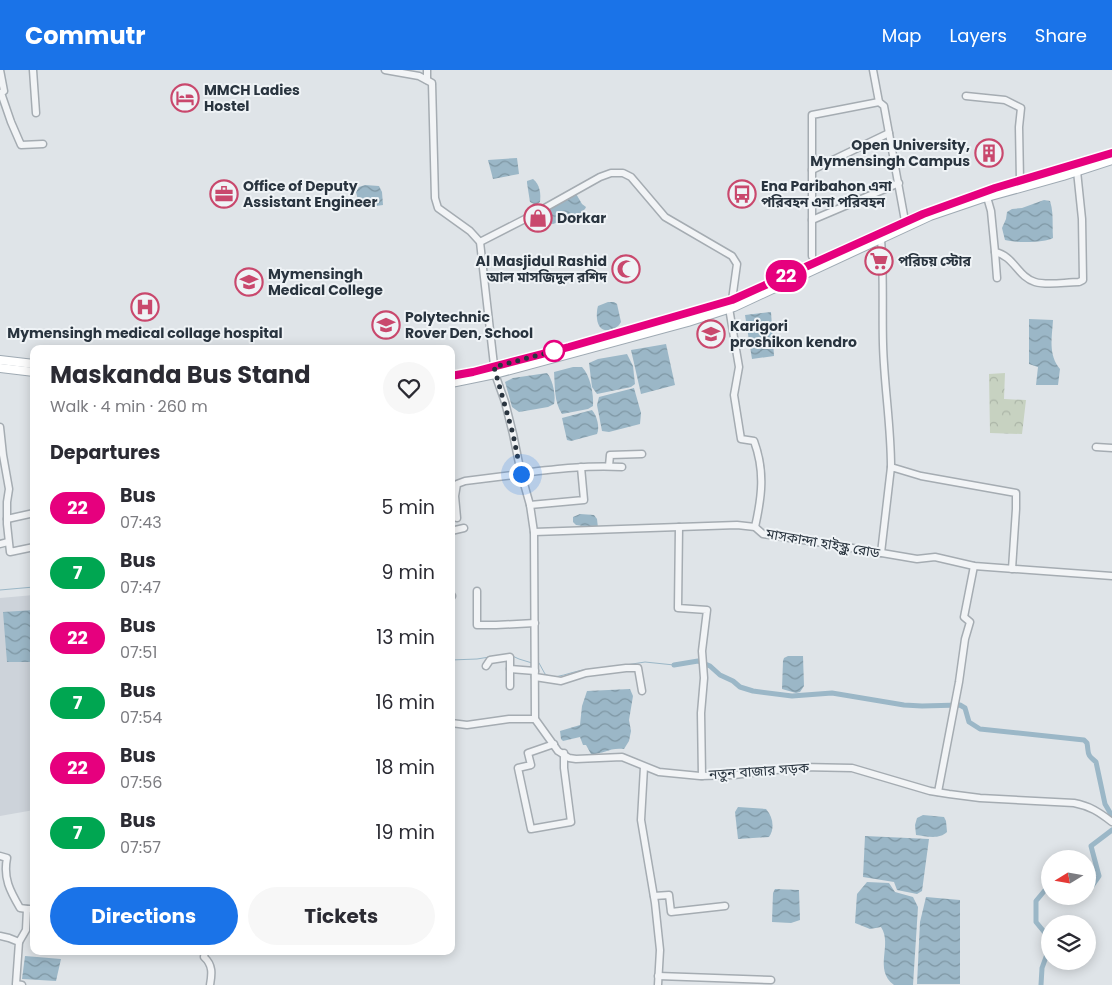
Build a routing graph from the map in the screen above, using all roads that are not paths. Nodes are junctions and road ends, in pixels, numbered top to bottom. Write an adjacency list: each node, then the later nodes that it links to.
1 (0, 70): 11 (street)
2 (33, 70): 9 (street)
3 (385, 70): 6 (street)
4 (427, 70): 6 (street)
5 (873, 70): 8 (street)
6 (427, 80): 22 (street)
7 (966, 96): 16 (street)
8 (879, 102): 10 (street); 14 (street)
9 (36, 113)
10 (889, 133): 14 (street); 17 (street)
11 (43, 144)
12 (1112, 153): 16 (main road)
13 (1112, 160): 15 (main road)
14 (812, 170): 19 (street)
15 (1077, 171): 18 (main road); 23 (street)
16 (1020, 181): 20 (main road)
17 (899, 183): 19 (street); 20 (street)
18 (986, 197): 21 (main road); 23 (street)
19 (812, 220): 24 (street)
20 (905, 221): 26 (main road)
21 (881, 240): 27 (main road); 42 (street)
22 (480, 242): 26 (street); 31 (street)
23 (995, 252): 25 (street)
24 (812, 256)
25 (997, 278)
26 (732, 300): 31 (main road)
27 (728, 308): 31 (main road); 48 (street)
28 (0, 360): 29 (main road)
29 (30, 364)
30 (0, 368): 32 (main road)
31 (494, 371): 33 (main road); 34 (main road); 43 (street)
32 (30, 372)
33 (455, 376)
34 (455, 382)
35 (0, 427): 47 (street)
36 (1096, 447): 37 (street)
37 (1112, 448)
38 (642, 454): 39 (street)
39 (610, 466): 40 (street); 41 (street)
40 (581, 467): 43 (street); 44 (street)
41 (622, 467)
42 (891, 467): 56 (street); 58 (street)
43 (521, 473): 44 (street); 46 (street)
44 (530, 505): 52 (street)
45 (30, 514): 47 (street)
46 (457, 518)
47 (7, 519): 53 (street)
48 (755, 527): 50 (street, মাসকান্দা হাইস্কুল রোড); 56 (street, মাসকান্দা হাইস্কুল রোড)
49 (464, 528): 51 (street)
50 (679, 528): 52 (street, মাসকান্দা হাইস্কুল রোড); 72 (street)
51 (455, 530)
52 (534, 532): 61 (street)
53 (8, 542): 54 (street); 55 (street)
54 (0, 544)
55 (30, 548)
56 (881, 553): 57 (street, মাসকান্দা হাইস্কুল রোড)
57 (974, 566): 58 (street, মাসকান্দা হাইস্কুল রোড); 73 (street)
58 (1012, 569): 59 (street, মাসকান্দা হাইস্কুল রোড)
59 (1112, 576)
60 (477, 591): 61 (street)
61 (535, 622): 64 (street)
62 (486, 666): 63 (street)
63 (510, 669): 64 (street); 65 (street)
64 (535, 674): 66 (street); 67 (street)
65 (510, 686)
66 (642, 691)
67 (536, 719): 68 (street); 69 (street, নতুন বাজার সড়ক)
68 (455, 724)
69 (554, 744): 70 (street, নতুন বাজার সড়ক); 70 (street)
70 (564, 753): 71 (street, নতুন বাজার সড়ক)
71 (644, 766): 72 (street, নতুন বাজার সড়ক); 76 (street)
72 (702, 776): 73 (street, নতুন বাজার সড়ক)
73 (938, 792): 74 (street, নতুন বাজার সড়ক)
74 (1112, 822)
75 (0, 856): 78 (street)
76 (654, 896): 77 (street); 82 (street)
77 (725, 906)
78 (30, 909): 80 (street)
79 (0, 936): 80 (street)
80 (19, 942): 84 (street)
81 (205, 955): 85 (street)
82 (658, 976): 83 (street); 86 (street)
83 (771, 980)
84 (22, 985)
85 (210, 985)
86 (658, 985)

